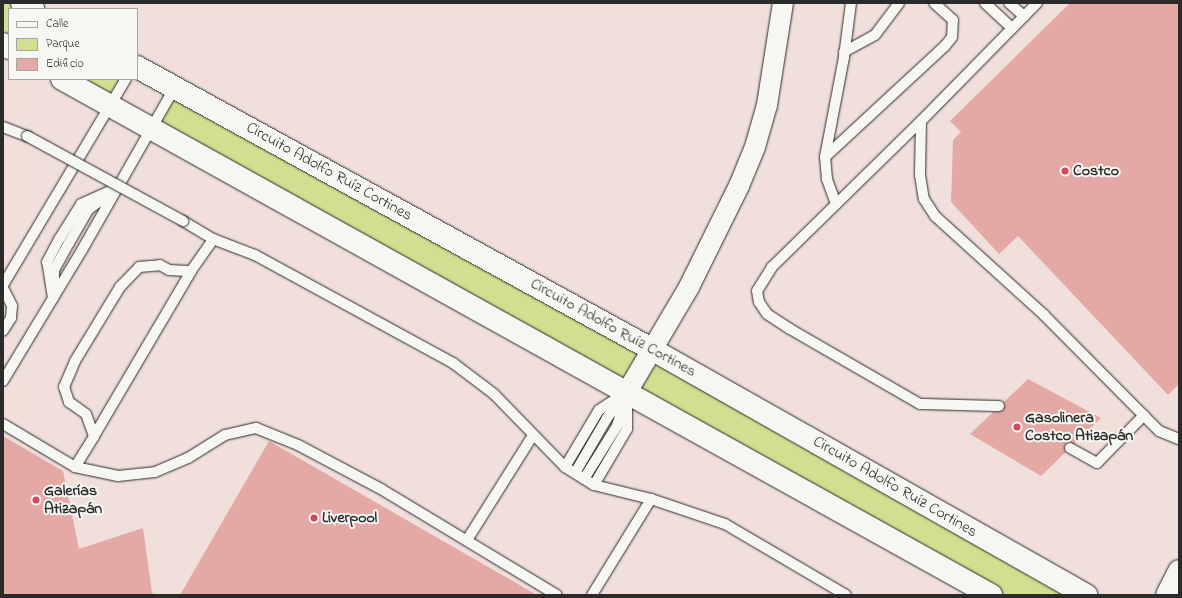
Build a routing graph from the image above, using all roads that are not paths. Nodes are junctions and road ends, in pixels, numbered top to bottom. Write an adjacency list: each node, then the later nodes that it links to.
1 (22, 3): 9 (main road)
2 (783, 3): 29 (street)
3 (851, 3): 12 (lane)
4 (899, 3): 12 (lane)
5 (934, 3): 21 (lane)
6 (985, 3): 11 (lane)
7 (1009, 3): 10 (lane)
8 (1031, 5): 10 (lane)
9 (31, 8)
10 (1024, 16): 11 (lane)
11 (1012, 28): 18 (lane)
12 (844, 52): 21 (lane)
13 (138, 68): 16 (main road, Circuito Adolfo Ruíz Cortines)
14 (64, 80): 17 (main road)
15 (125, 80): 17 (lane)
16 (175, 87): 20 (lane); 29 (main road, Circuito Adolfo Ruíz Cortines)
17 (110, 107): 20 (main road); 26 (lane)
18 (921, 121): 23 (lane); 33 (lane)
19 (3, 127): 24 (lane, bridge)
20 (152, 129): 22 (lane); 31 (main road)
21 (825, 157): 23 (lane)
22 (118, 187): 27 (lane); 27 (lane)
23 (836, 204): 32 (lane)
24 (213, 239): 25 (lane); 35 (lane)
25 (192, 271): 36 (lane); 36 (lane)
26 (3, 286): 28 (lane)
27 (53, 298): 30 (lane)
28 (3, 331)
29 (653, 350): 31 (street); 51 (main road, Circuito Adolfo Ruíz Cortines)
30 (3, 381)
31 (627, 392): 40 (lane); 41 (lane); 42 (lane); 43 (lane); 50 (main road)
32 (999, 406)
33 (1144, 415): 37 (lane); 38 (lane)
34 (3, 424): 39 (lane)
35 (533, 435): 40 (lane); 45 (lane)
36 (94, 436): 39 (lane)
37 (1179, 439)
38 (1070, 448)
39 (75, 467): 45 (lane)
40 (565, 467): 41 (lane)
41 (575, 473): 42 (lane)
42 (584, 479): 43 (lane)
43 (594, 485): 44 (lane)
44 (651, 499): 48 (lane); 49 (lane)
45 (467, 540): 47 (lane)
46 (1179, 570): 52 (street)
47 (557, 595)
48 (592, 595)
49 (846, 595)
50 (991, 595)
51 (1086, 595)
52 (1166, 595)

